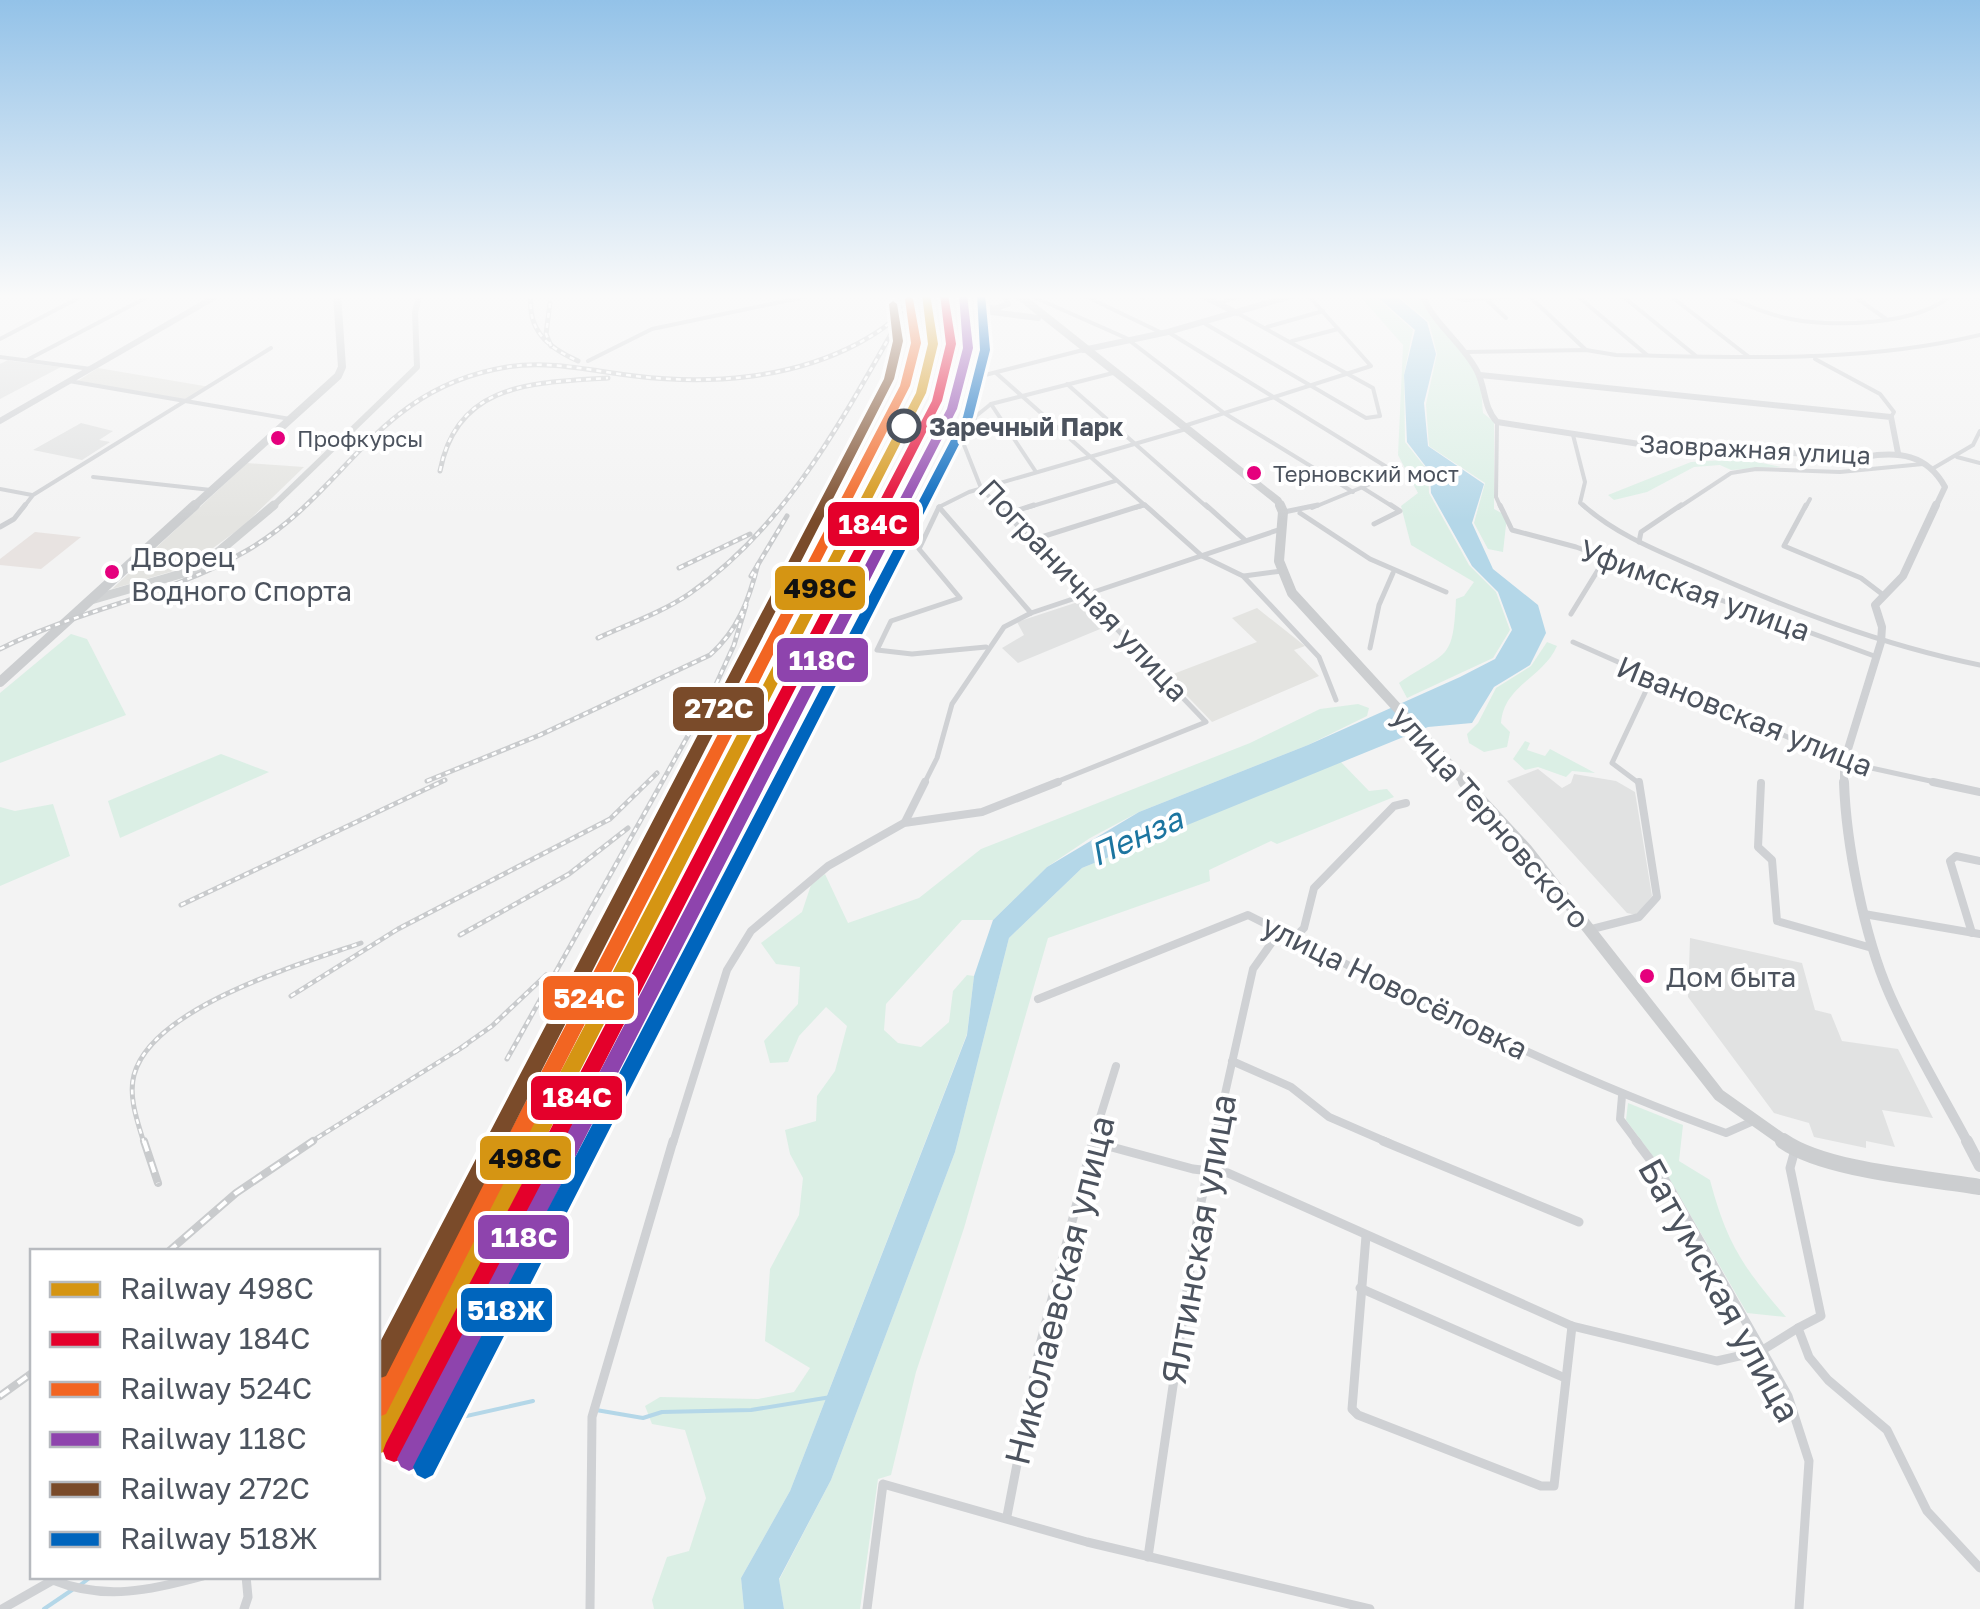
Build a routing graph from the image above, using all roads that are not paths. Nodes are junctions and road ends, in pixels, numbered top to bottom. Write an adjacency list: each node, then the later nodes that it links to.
1 (91, 369): 20 (street)
2 (235, 369): 25 (street)
3 (340, 369): 29 (main road)
4 (415, 369): 71 (main road)
5 (910, 369): 64 (street)
6 (1011, 369): 15 (street)
7 (1108, 369): 16 (main road)
8 (1167, 369): 27 (street)
9 (1225, 369): 24 (street)
10 (1282, 369): 22 (street)
11 (1339, 369): 17 (street)
12 (1362, 369): 17 (street)
13 (1476, 369): 18 (street)
14 (1837, 369): 28 (street)
15 (996, 373): 19 (street); 23 (street)
16 (1113, 373): 21 (street); 32 (main road)
17 (1348, 374): 22 (street); 22 (street)
18 (1480, 374): 28 (street); 31 (street)
19 (986, 376)
20 (69, 381): 25 (street); 30 (street)
21 (1067, 384): 23 (street); 35 (street)
22 (1310, 386): 24 (street)
23 (1020, 395): 26 (street); 37 (street)
24 (1273, 398): 27 (street); 45 (street)
25 (181, 401): 29 (street); 49 (street)
26 (991, 404): 41 (street); 44 (street, Пограничная улица)
27 (1224, 413): 32 (street); 48 (street)
28 (1891, 417): 36 (street)
29 (290, 419): 47 (main road)
30 (0, 422)
31 (1496, 422): 34 (street, Заовражная улица); 63 (street, Уфимская улица)
32 (1184, 428): 35 (street); 53 (main road)
33 (1980, 431): 38 (street)
34 (1574, 435): 36 (street, Заовражная улица); 61 (street)
35 (1136, 443): 37 (street); 60 (street)
36 (1898, 453): 40 (street, Заовражная улица)
37 (1089, 456): 41 (street); 43 (street)
38 (1956, 457): 39 (street); 40 (street)
39 (1980, 462)
40 (1928, 467): 61 (street); 69 (street)
41 (1036, 472): 44 (street)
42 (93, 477): 47 (street)
43 (1116, 480): 51 (street); 55 (street)
44 (981, 488): 52 (street); 55 (street, Пограничная улица)
45 (1362, 488): 48 (street); 56 (street)
46 (0, 490): 49 (street)
47 (211, 490): 71 (main road)
48 (1352, 492): 54 (street)
49 (33, 495): 57 (street)
50 (1810, 500): 69 (street)
51 (1146, 505): 59 (street); 62 (street)
52 (939, 508): 72 (street); 77 (street)
53 (1283, 512): 54 (street); 58 (main road, улица Терновского)
54 (1299, 512): 66 (street)
55 (1006, 514): 59 (street, Пограничная улица)
56 (1374, 524)
57 (0, 527)
58 (1281, 529): 60 (street); 65 (main road, улица Терновского)
59 (1032, 540): 70 (street, Пограничная улица)
60 (1246, 541): 62 (street)
61 (1639, 542): 76 (street)
62 (1202, 556): 67 (street); 70 (street)
63 (1606, 557): 73 (street); 79 (street, Уфимская улица)
64 (786, 566)
65 (1282, 571): 67 (street); 91 (main road, улица Терновского)
66 (1394, 573): 68 (street); 78 (street)
67 (1244, 576): 83 (street)
68 (1446, 592)
69 (1882, 594): 76 (street)
70 (1083, 596): 72 (street); 88 (street, Пограничная улица)
71 (91, 600): 82 (main road)
72 (1031, 614): 74 (street)
73 (1571, 614)
74 (1016, 620): 77 (street)
75 (1573, 642): 81 (street, Ивановская улица)
76 (1881, 642): 79 (street); 80 (street)
77 (987, 647): 88 (street)
78 (1370, 648)
79 (1877, 657): 84 (street)
80 (1980, 665)
81 (1651, 680): 84 (street, Ивановская улица); 91 (street)
82 (0, 682)
83 (1336, 700)
84 (1844, 762): 86 (street, Ивановская улица); 90 (street)
85 (1761, 783): 95 (street)
86 (1980, 792)
87 (1406, 803): 94 (street)
88 (904, 823): 123 (street)
89 (1980, 861): 93 (street)
90 (1863, 914): 93 (street); 95 (street)
91 (1590, 929): 100 (main road, улица Терновского)
92 (1280, 932): 94 (street, улица Новосёловка); 96 (street, улица Новосёловка); 97 (street, Ялтинская улица)
93 (1976, 934)
94 (1294, 938): 99 (street, улица Новосёловка)
95 (1872, 948): 103 (street)
96 (1038, 999)
97 (1232, 1061): 104 (street, Ялтинская улица); 106 (street)
98 (1116, 1066): 101 (street, Николаевская улица)
99 (1622, 1095): 100 (street, улица Новосёловка); 111 (street, Батумская улица)
100 (1752, 1122): 102 (main road, улица Терновского)
101 (1093, 1142): 104 (street); 113 (street, Николаевская улица)
102 (1795, 1148): 105 (main road, улица Терновского); 110 (street)
103 (1980, 1166)
104 (1208, 1169): 107 (street); 114 (street, Ялтинская улица)
105 (1980, 1188)
106 (1579, 1222)
107 (1366, 1236): 108 (street); 109 (street)
108 (1360, 1288): 112 (street); 112 (street)
109 (1572, 1326): 111 (street); 112 (street)
110 (1798, 1328): 111 (street); 115 (street)
111 (1761, 1351): 126 (street, Батумская улица)
112 (1565, 1378)
113 (1007, 1516): 114 (street); 124 (street)
114 (1148, 1557): 125 (street)
115 (1980, 1568)
116 (53, 1579): 121 (street)
117 (56, 1579): 120 (street)
118 (176, 1579): 120 (street)
119 (246, 1579): 122 (street)
120 (139, 1583)
121 (2, 1609)
122 (244, 1609)
123 (590, 1609)
124 (867, 1609)
125 (1370, 1609)
126 (1799, 1609)

